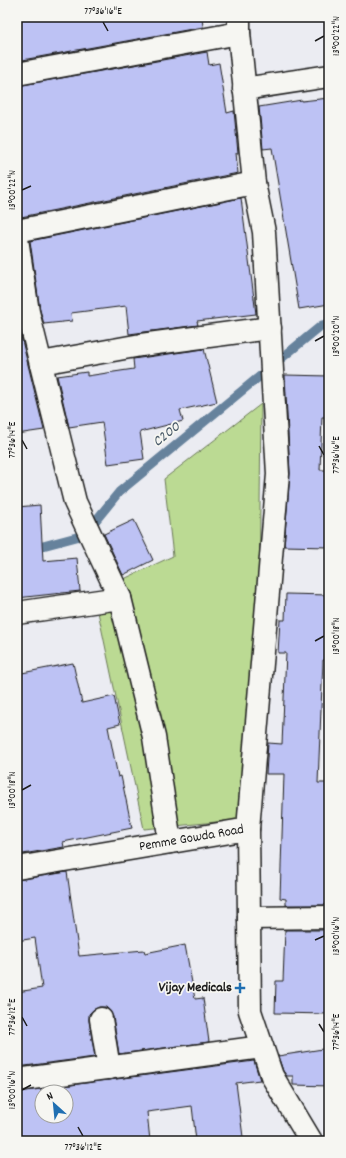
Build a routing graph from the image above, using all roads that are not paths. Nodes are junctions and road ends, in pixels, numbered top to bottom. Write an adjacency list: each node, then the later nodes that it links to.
1 (239, 25): 2 (street); 4 (street)
2 (17, 74)
3 (329, 76): 4 (street)
4 (244, 89): 5 (street)
5 (254, 183): 6 (street); 8 (street)
6 (17, 231)
7 (17, 239): 9 (street)
8 (270, 328): 9 (street); 12 (street)
9 (41, 363): 10 (street)
10 (120, 598): 11 (street); 13 (street)
11 (17, 614)
12 (248, 829): 13 (street, Pemme Gowda Road); 16 (street, Pemme Gowda Road)
13 (170, 842): 14 (street, Pemme Gowda Road)
14 (17, 865)
15 (329, 917): 16 (street)
16 (249, 918): 18 (street, Pemme Gowda Road)
17 (101, 1019): 19 (street)
18 (262, 1047): 19 (street); 21 (street, Pemme Gowda Road)
19 (108, 1068): 20 (street)
20 (17, 1080)
21 (311, 1141)

